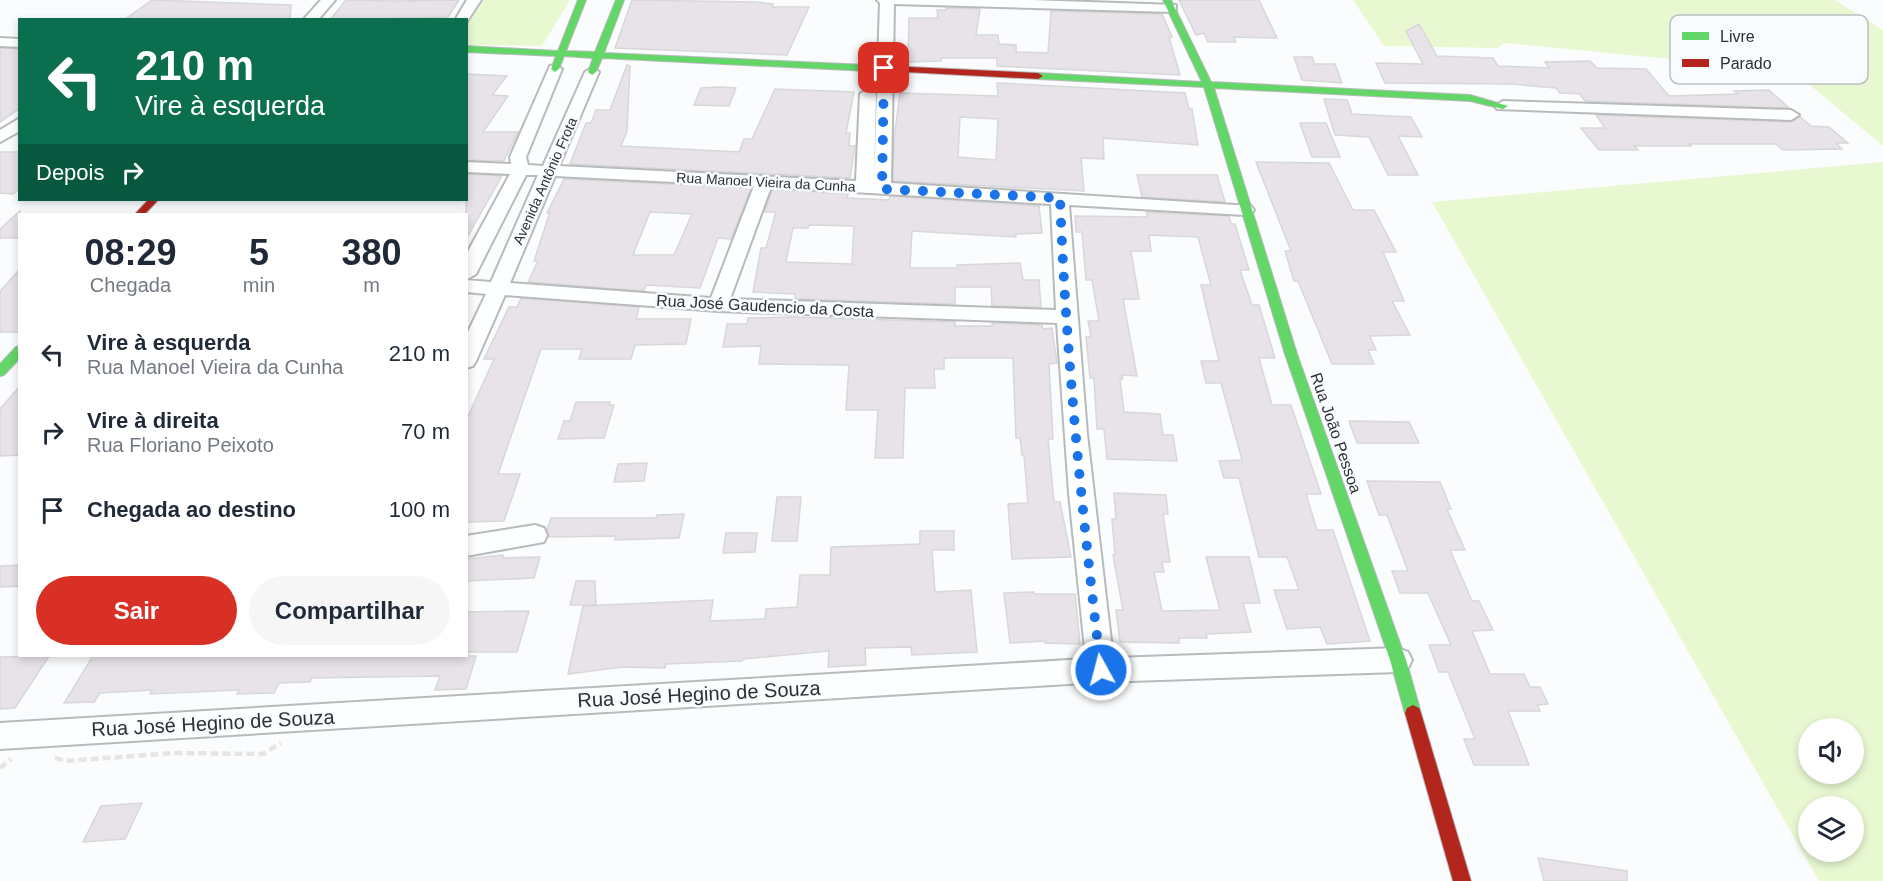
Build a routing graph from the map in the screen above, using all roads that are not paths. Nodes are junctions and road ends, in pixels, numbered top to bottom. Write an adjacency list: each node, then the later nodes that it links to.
1 (328, 0): 7 (street)
2 (474, 0): 8 (street)
3 (582, 0): 14 (street, Avenida Antônio Frota)
4 (620, 0): 15 (street, Avenida Antônio Frota)
5 (886, 0): 6 (street); 16 (street)
6 (1169, 4): 17 (street, Rua João Pessoa)
7 (312, 18)
8 (463, 18)
9 (0, 28): 10 (street)
10 (18, 29)
11 (0, 42): 12 (street)
12 (18, 44)
13 (468, 49): 14 (street)
14 (553, 64): 15 (street); 26 (street, Avenida Antônio Frota)
15 (598, 67): 16 (street); 27 (street, Avenida Antônio Frota)
16 (875, 75): 17 (street); 29 (street); 30 (street)
17 (1209, 87): 18 (street); 33 (street, Rua João Pessoa)
18 (1503, 106): 19 (street); 20 (street)
19 (1396, 109)
20 (1791, 115)
21 (18, 124): 22 (street)
22 (0, 137)
23 (0, 144): 24 (street)
24 (18, 145)
25 (468, 167): 26 (street, Rua Manoel Vieira da Cunha)
26 (521, 169): 27 (street, Rua Manoel Vieira da Cunha); 35 (street, Avenida Antônio Frota)
27 (550, 172): 28 (street, Rua Manoel Vieira da Cunha); 37 (street, Avenida Antônio Frota)
28 (765, 181): 29 (street, Rua Manoel Vieira da Cunha); 38 (street)
29 (864, 188): 30 (street, Rua Manoel Vieira da Cunha)
30 (882, 189): 31 (street, Rua Manoel Vieira da Cunha)
31 (1060, 198): 33 (street, Rua Manoel Vieira da Cunha); 39 (street)
32 (152, 201): 34 (street)
33 (1245, 210): 45 (street, Rua João Pessoa)
34 (141, 213)
35 (468, 270)
36 (468, 286): 37 (street, Rua José Gaudencio da Costa)
37 (498, 287): 38 (street, Rua José Gaudencio da Costa); 41 (street, Avenida Antônio Frota)
38 (718, 305): 39 (street, Rua José Gaudencio da Costa)
39 (1065, 317): 46 (street)
40 (18, 352): 42 (street)
41 (468, 356)
42 (0, 372)
43 (535, 535): 44 (street)
44 (468, 546)
45 (1398, 660): 46 (street, Rua José Hegino de Souza); 48 (street, Rua João Pessoa)
46 (1101, 670): 47 (street, Rua José Hegino de Souza)
47 (0, 736)
48 (1462, 881)

